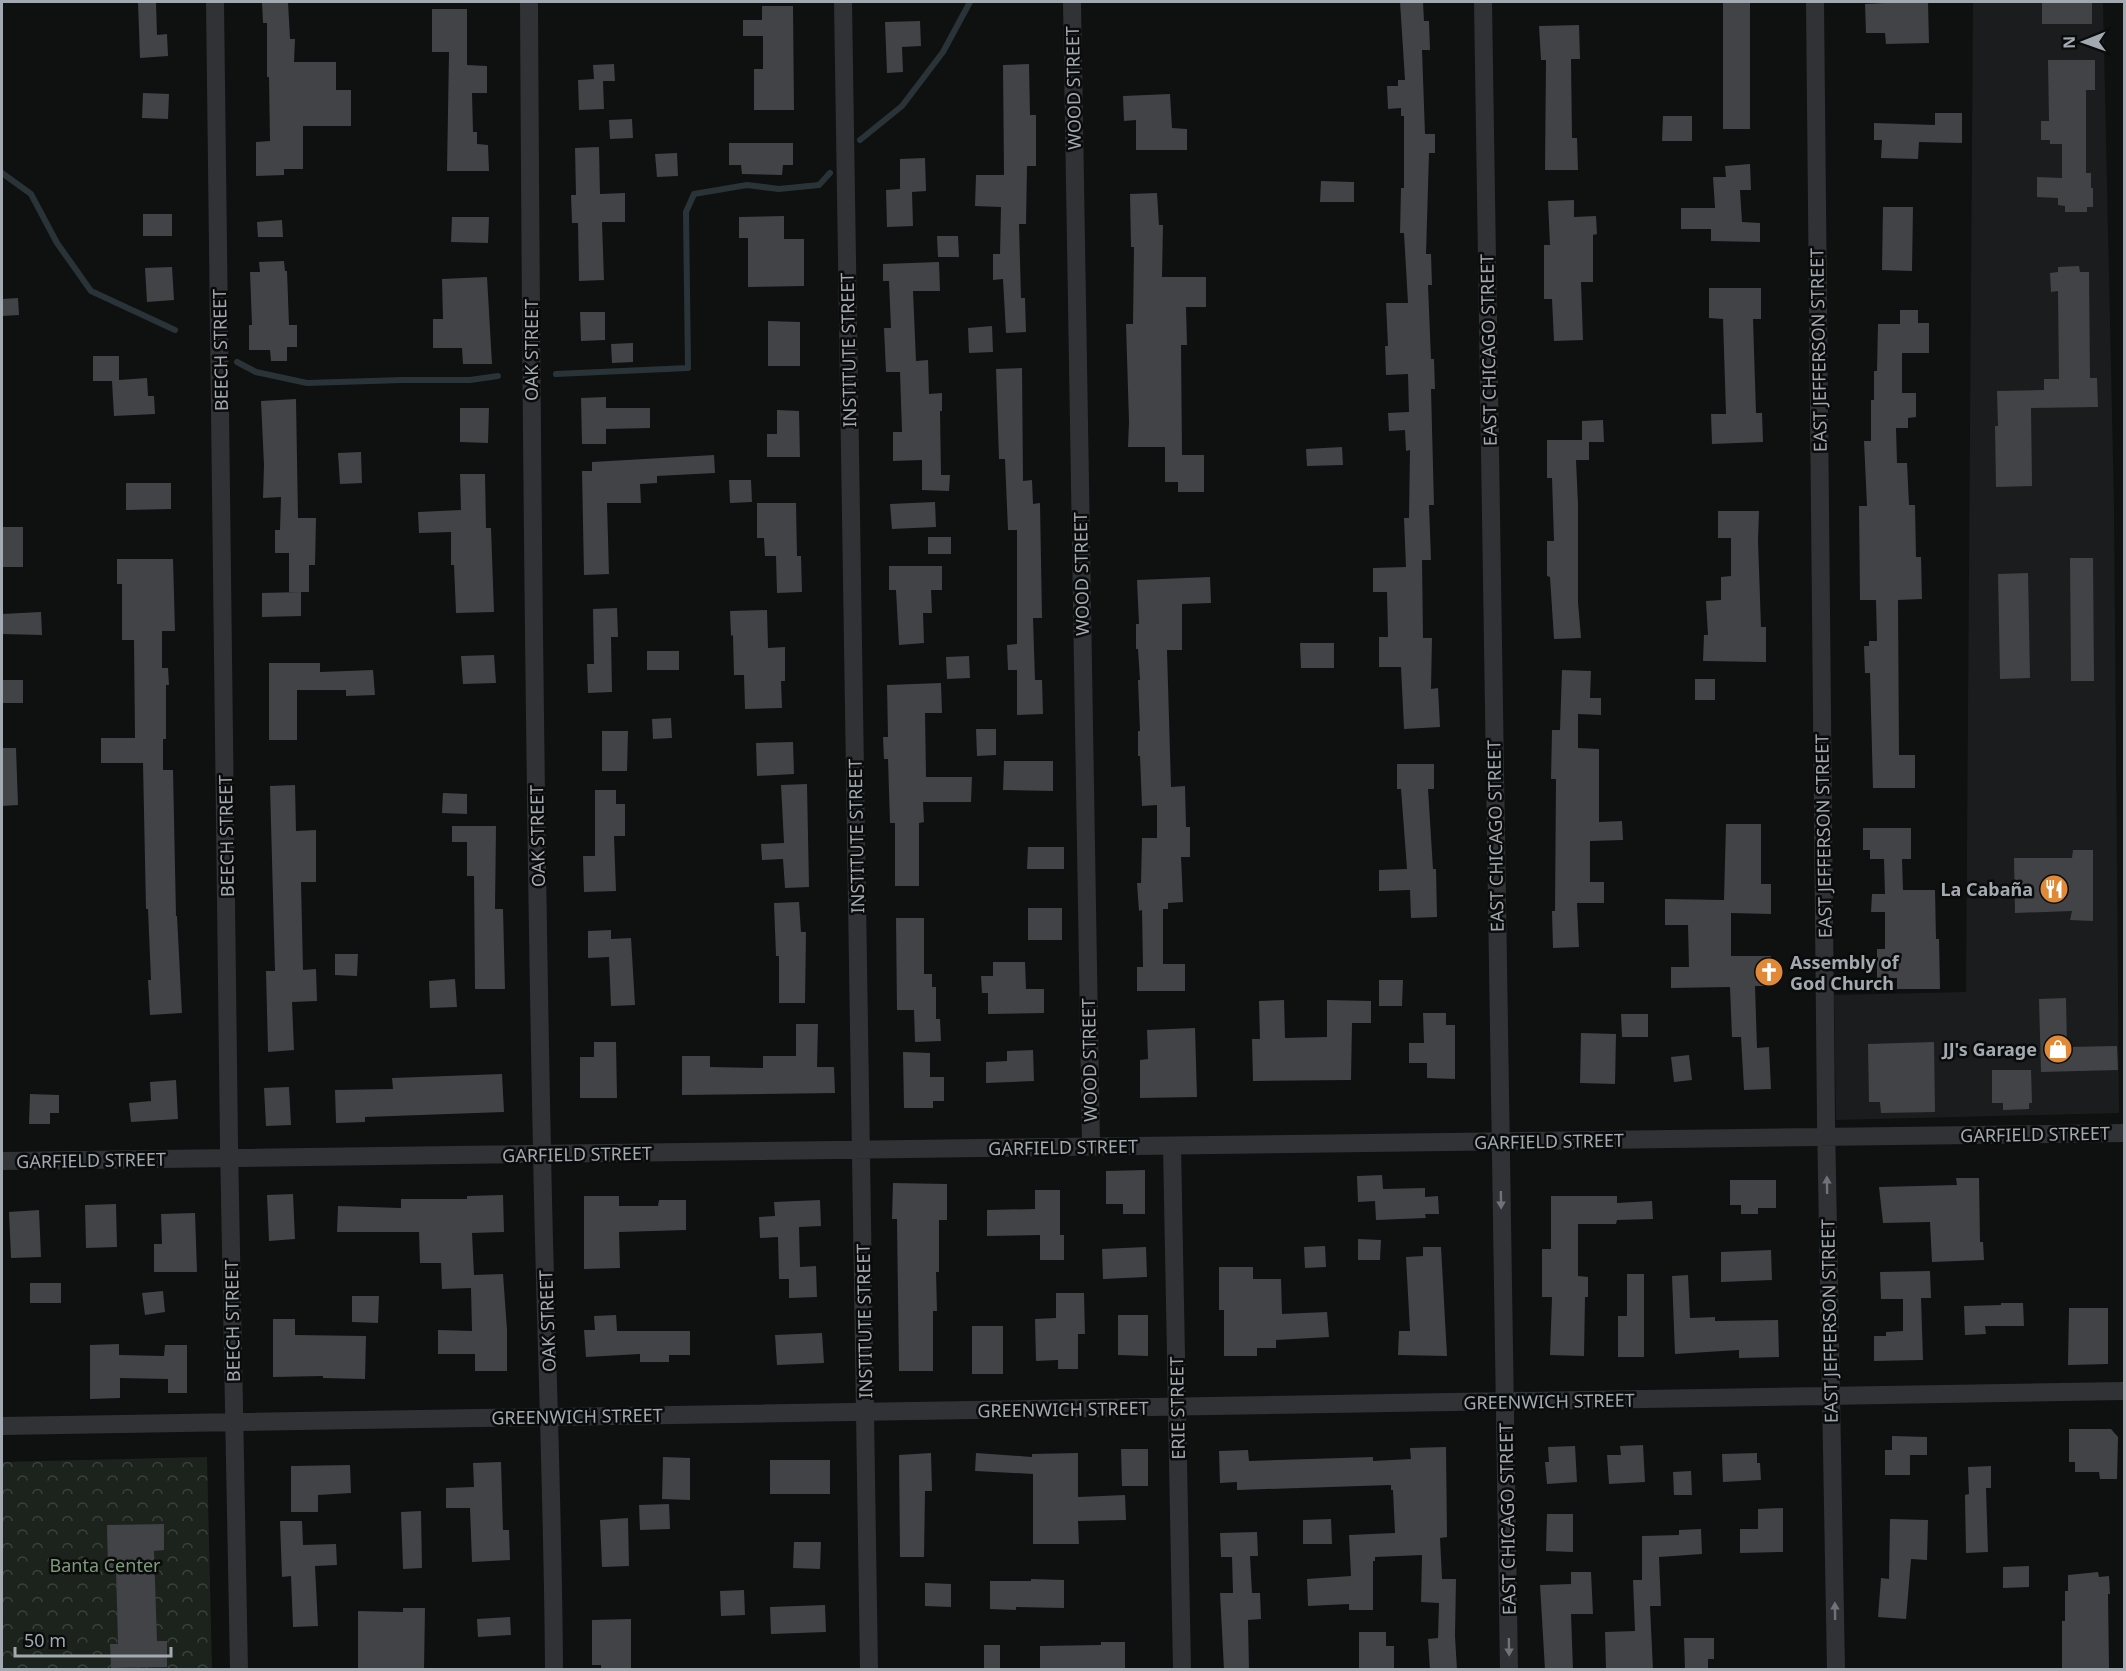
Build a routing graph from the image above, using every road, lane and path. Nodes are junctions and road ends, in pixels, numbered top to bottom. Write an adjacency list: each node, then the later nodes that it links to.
1 (215, 2): 14 (street, BEECH STREET)
2 (529, 2): 13 (street, OAK STREET)
3 (843, 2): 12 (street, INSTITUTE STREET)
4 (1072, 2): 11 (street, WOOD STREET)
5 (1483, 2): 9 (street, EAST CHICAGO STREET)
6 (1815, 2): 8 (street, EAST JEFFERSON STREET)
7 (2124, 1133): 8 (street, GARFIELD STREET)
8 (1826, 1137): 9 (street, GARFIELD STREET); 17 (street, EAST JEFFERSON STREET, one-way to 8)
9 (1500, 1141): 10 (street, GARFIELD STREET); 18 (street, EAST CHICAGO STREET, one-way to 18)
10 (1172, 1146): 11 (street, GARFIELD STREET); 19 (street, ERIE STREET)
11 (1091, 1147): 12 (street, GARFIELD STREET)
12 (861, 1150): 13 (street, GARFIELD STREET); 20 (street, INSTITUTE STREET)
13 (542, 1154): 14 (street, GARFIELD STREET); 21 (street, OAK STREET)
14 (229, 1159): 15 (street, GARFIELD STREET); 22 (street, BEECH STREET)
15 (2, 1161)
16 (2124, 1391): 17 (street, GREENWICH STREET)
17 (1831, 1396): 18 (street, GREENWICH STREET); 29 (street, EAST JEFFERSON STREET, one-way to 17)
18 (1504, 1401): 19 (street, GREENWICH STREET); 28 (street, EAST CHICAGO STREET, one-way to 28)
19 (1177, 1407): 20 (street, GREENWICH STREET); 27 (street, ERIE STREET)
20 (865, 1412): 21 (street, GREENWICH STREET); 26 (street, INSTITUTE STREET)
21 (550, 1417): 22 (street, GREENWICH STREET); 25 (street, OAK STREET)
22 (235, 1422): 23 (street, GREENWICH STREET); 24 (street, BEECH STREET)
23 (2, 1426)
24 (239, 1670)
25 (554, 1670)
26 (869, 1670)
27 (1182, 1670)
28 (1509, 1670)
29 (1836, 1670)

